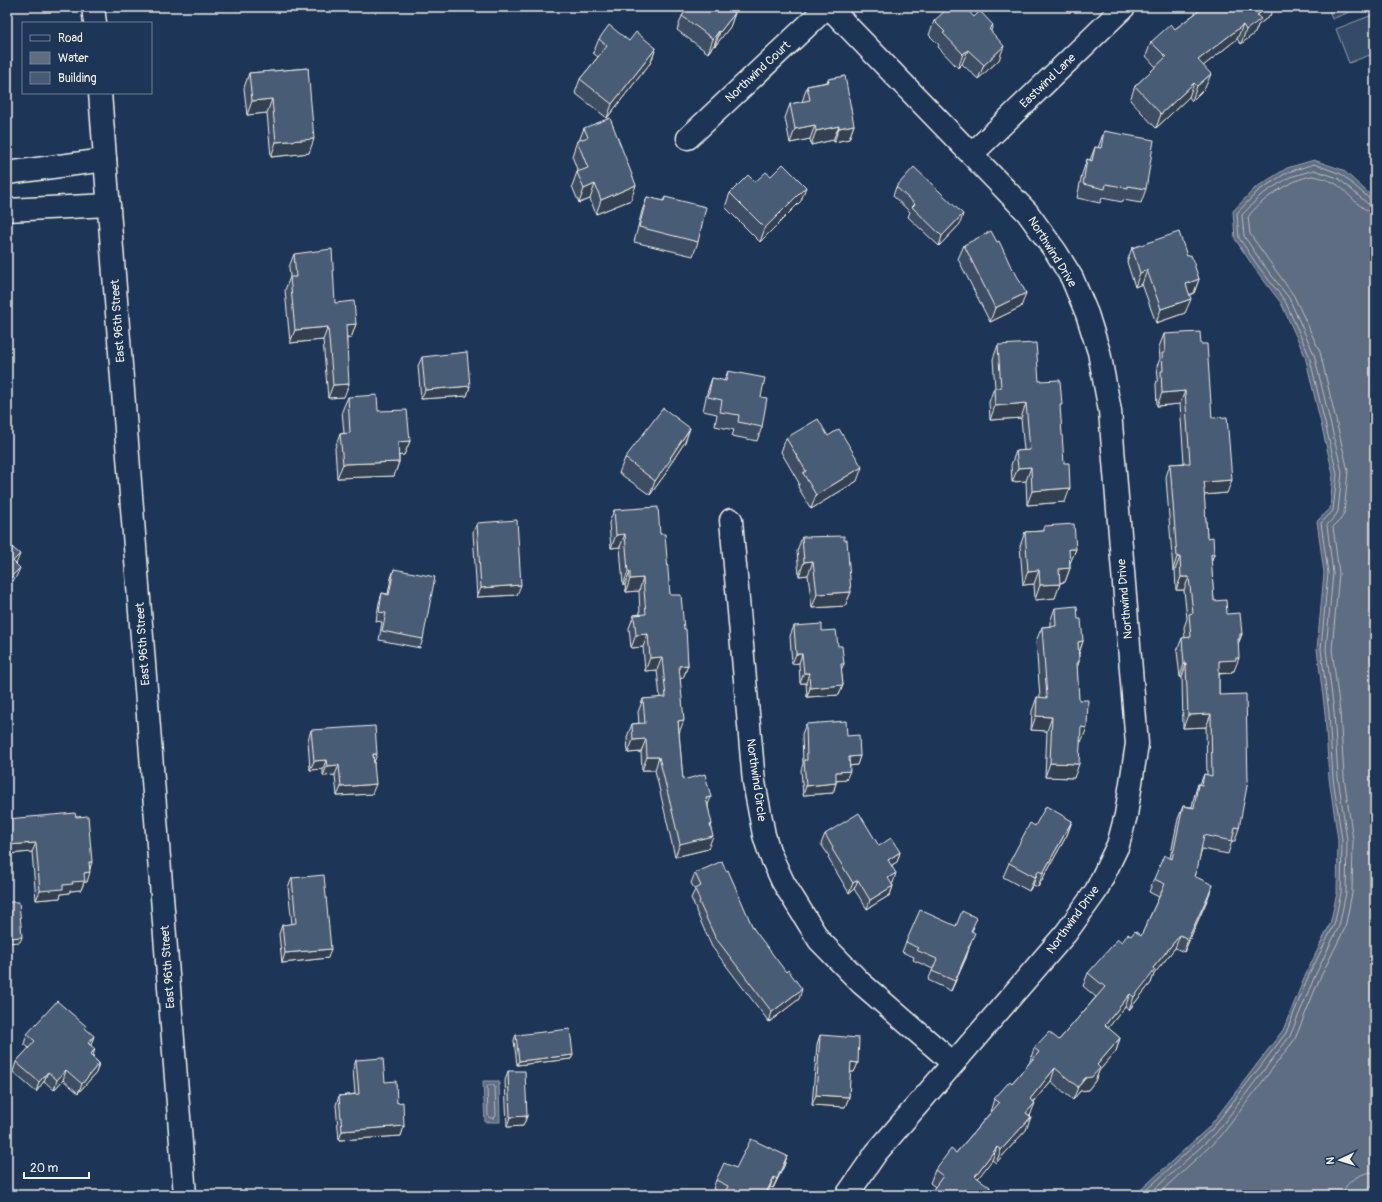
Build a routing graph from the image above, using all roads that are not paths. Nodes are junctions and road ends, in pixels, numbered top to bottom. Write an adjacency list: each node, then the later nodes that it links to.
1 (93, 7): 4 (street)
2 (828, 7): 6 (street, Northwind Court); 7 (street, Northwind Drive)
3 (1124, 7): 7 (street, Eastwind Lane)
4 (95, 22)
5 (100, 94): 8 (street, East 96th Street)
6 (688, 138)
7 (972, 154): 13 (street, Northwind Drive)
8 (105, 160): 9 (street); 10 (street, East 96th Street)
9 (7, 173)
10 (109, 205): 11 (street); 14 (street, East 96th Street)
11 (7, 210)
12 (732, 520): 13 (street, Northwind Circle)
13 (953, 1063): 15 (street, Northwind Drive)
14 (185, 1195)
15 (847, 1195)

